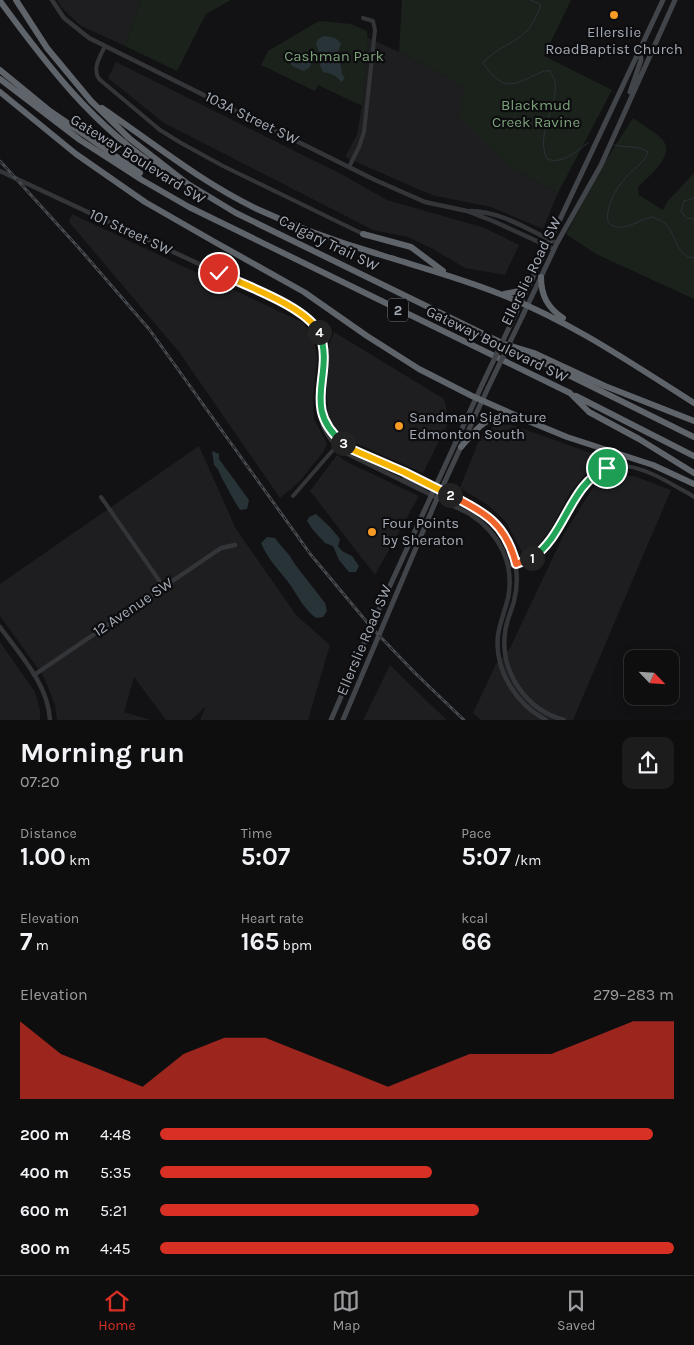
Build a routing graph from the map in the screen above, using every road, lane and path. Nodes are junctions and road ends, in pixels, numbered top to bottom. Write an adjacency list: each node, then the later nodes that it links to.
1 (16, 0): 12 (highway, Calgary Trail SW / 2)
2 (52, 0): 7 (street, 103A Street SW)
3 (663, 0): 8 (main road, Ellerslie Road SW)
4 (676, 0): 13 (main road, Ellerslie Road SW)
5 (0, 1): 17 (highway)
6 (363, 18): 14 (street)
7 (105, 46): 14 (street, 103A Street SW); 20 (street, Calgary Trail SW)
8 (640, 49): 13 (main road); 19 (main road, Ellerslie Road SW)
9 (0, 70): 16 (highway)
10 (0, 79): 16 (highway, Gateway Boulevard SW / 2)
11 (0, 92): 33 (highway)
12 (91, 100): 17 (highway, Calgary Trail SW / 2); 25 (highway)
13 (627, 104): 23 (main road, Ellerslie Road SW)
14 (349, 167): 18 (street, 103A Street SW)
15 (0, 171): 35 (street, 101 Street SW)
16 (164, 193): 32 (highway, Gateway Boulevard SW / 2)
17 (215, 201): 31 (highway, Calgary Trail SW / 2)
18 (467, 211): 21 (street, 103A Street SW); 22 (street, 103A Street SW)
19 (555, 228): 21 (street); 22 (main road, Ellerslie Road SW)
20 (363, 234): 25 (highway)
21 (538, 234): 22 (street, 103A Street SW)
22 (548, 243): 23 (street, 103A Street SW); 24 (street, 103A Street SW); 27 (main road, Ellerslie Road SW)
23 (557, 243): 24 (main road, Ellerslie Road SW)
24 (554, 249): 26 (main road, Ellerslie Road SW)
25 (452, 277): 28 (highway)
26 (541, 277): 29 (main road, Ellerslie Road SW); 30 (highway)
27 (532, 278): 28 (highway); 29 (main road, Ellerslie Road SW)
28 (500, 294): 29 (highway)
29 (524, 304): 30 (highway); 33 (main road, Ellerslie Road SW, bridge); 33 (main road, Ellerslie Road SW, bridge)
30 (584, 334): 34 (highway)
31 (504, 344): 36 (highway, Calgary Trail SW / 2); 38 (highway)
32 (570, 394): 42 (highway); 43 (highway, Gateway Boulevard SW / 2)
33 (479, 399): 37 (highway); 41 (main road, Ellerslie Road SW); 45 (main road, Ellerslie Road SW)
34 (694, 403)
35 (320, 410): 39 (street); 40 (street, 101 Street SW)
36 (694, 421)
37 (532, 423): 41 (highway); 44 (highway)
38 (694, 437)
39 (340, 441): 40 (street); 45 (street)
40 (337, 446): 45 (street, 101 Street SW); 47 (street)
41 (461, 447): 46 (main road, Ellerslie Road SW)
42 (694, 456)
43 (694, 473)
44 (694, 484)
45 (434, 490): 46 (street); 49 (street); 58 (main road, Ellerslie Road SW)
46 (441, 490): 49 (main road, Ellerslie Road SW); 52 (street)
47 (293, 496)
48 (101, 497): 54 (street)
49 (438, 497): 53 (street); 59 (main road, Ellerslie Road SW)
50 (694, 497): 52 (street)
51 (235, 545): 54 (street, 12 Avenue SW)
52 (516, 564): 53 (street); 61 (street)
53 (508, 566): 60 (street)
54 (163, 586): 56 (street, 12 Avenue SW)
55 (0, 627): 56 (street)
56 (34, 675): 57 (street)
57 (50, 720)
58 (331, 720)
59 (343, 720)
60 (546, 720)
61 (564, 720)

